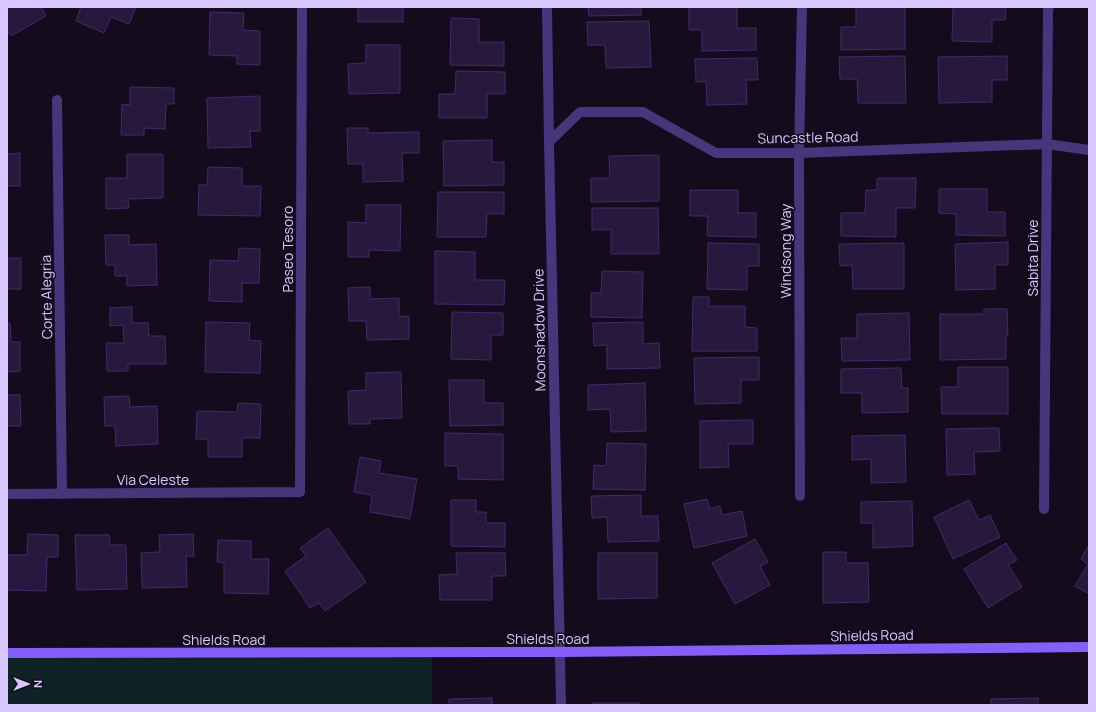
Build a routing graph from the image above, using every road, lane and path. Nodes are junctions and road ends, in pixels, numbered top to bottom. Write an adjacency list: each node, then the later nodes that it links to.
1 (302, 7): 10 (street, Paseo Tesoro)
2 (547, 7): 6 (street, Moonshadow Drive)
3 (802, 7): 9 (street, Windsong Way)
4 (1049, 7): 7 (street, Sabita Drive)
5 (57, 100): 12 (street, Corte Alegria)
6 (549, 142): 9 (street, Suncastle Road); 16 (street, Moonshadow Drive)
7 (1047, 144): 8 (street, Suncastle Road); 9 (street, Suncastle Road); 14 (street, Sabita Drive)
8 (1089, 150)
9 (799, 153): 13 (street, Windsong Way)
10 (300, 492): 12 (street, Via Celeste)
11 (7, 494): 12 (street, Via Celeste)
12 (62, 494)
13 (800, 496)
14 (1044, 509)
15 (1089, 647): 16 (street, Shields Road)
16 (560, 652): 17 (street, Shields Road); 18 (street, Moonshadow Drive)
17 (7, 653)
18 (561, 705)

